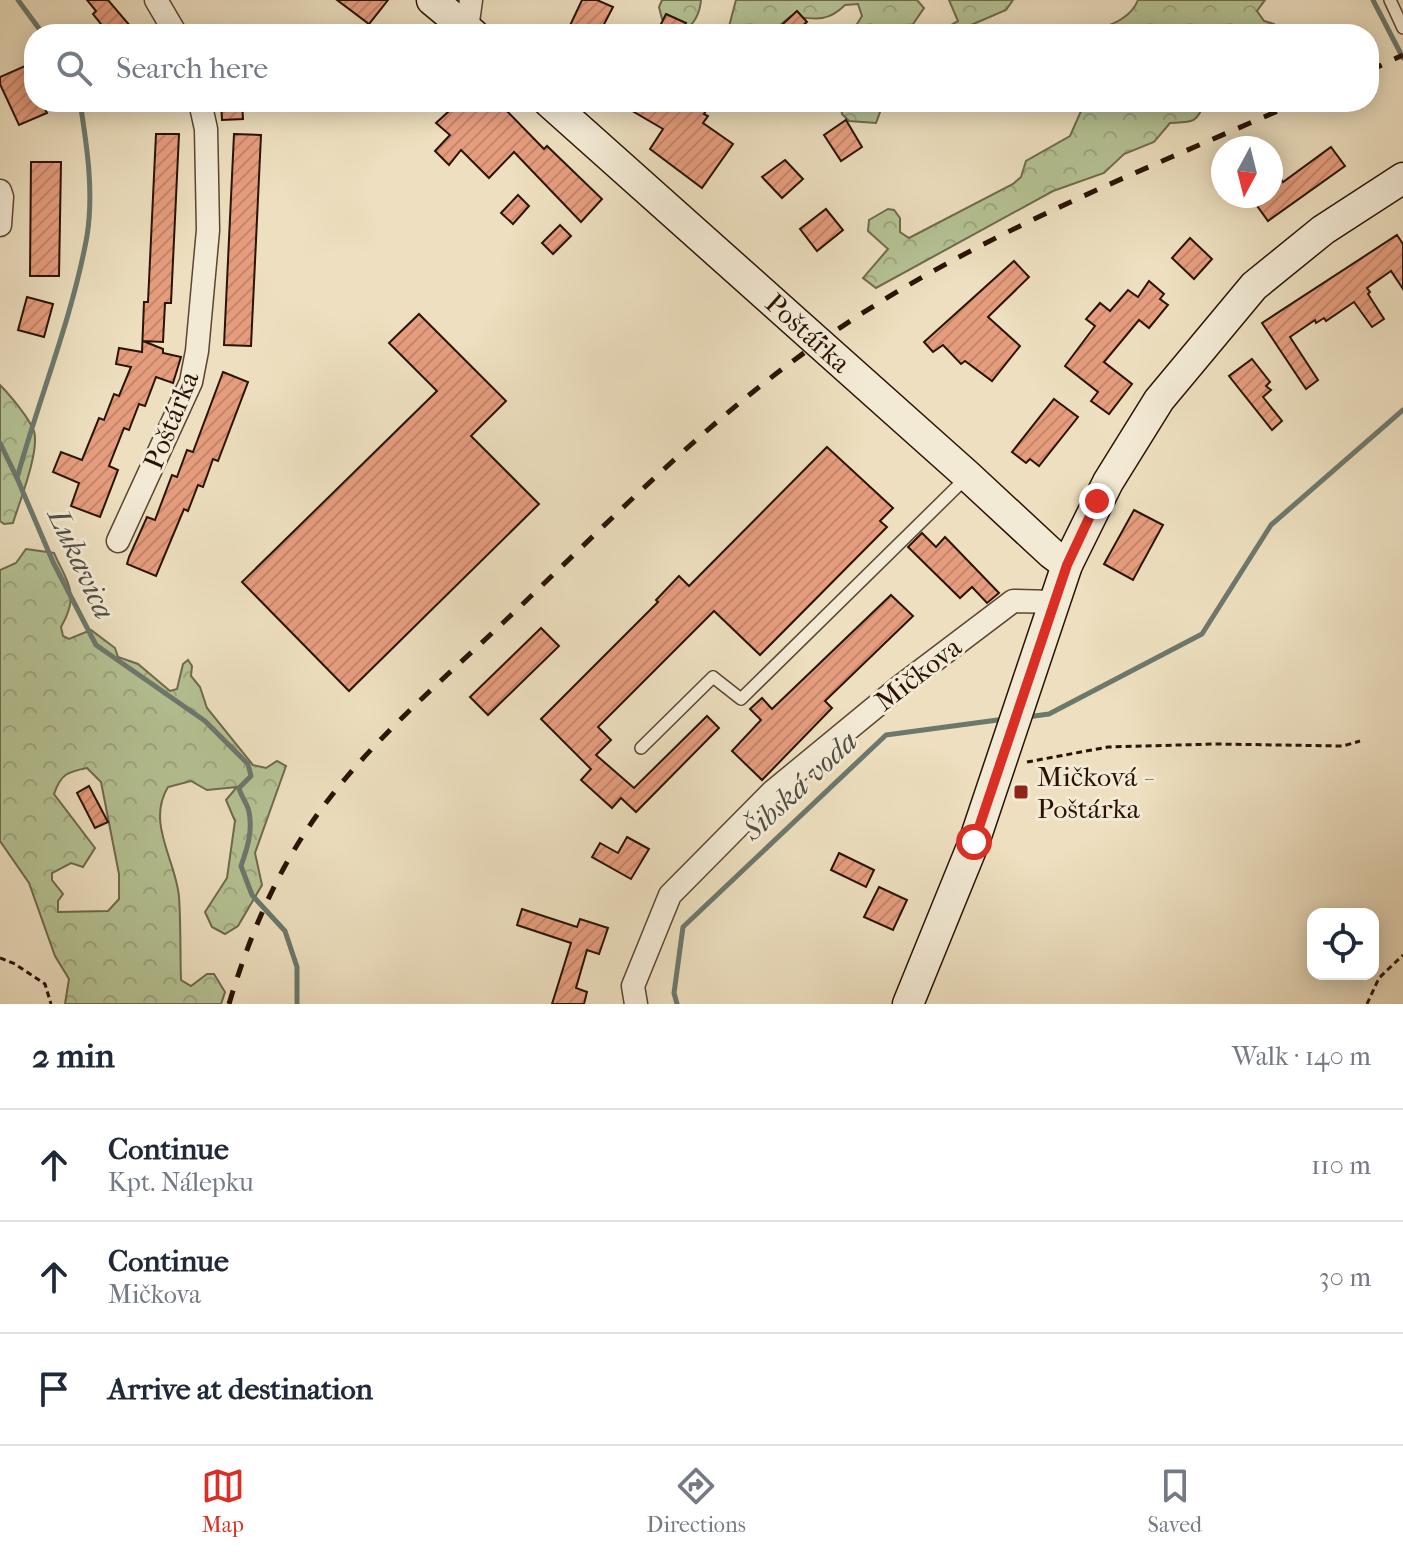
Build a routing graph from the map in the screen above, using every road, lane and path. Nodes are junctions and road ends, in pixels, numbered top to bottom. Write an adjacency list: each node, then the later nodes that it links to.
1 (156, 0): 5 (street)
2 (432, 0): 4 (main road)
3 (1390, 0): 6 (lane)
4 (470, 21)
5 (170, 24)
6 (1403, 28)
7 (202, 112): 13 (street, Poštárka)
8 (560, 112): 12 (main road, Poštárka)
9 (1403, 178): 14 (main road)
10 (0, 191): 11 (street)
11 (0, 225)
12 (968, 476): 14 (main road, Poštárka); 17 (lane)
13 (118, 541)
14 (1067, 565): 15 (main road)
15 (1055, 602): 18 (main road); 22 (street, Mičkova)
16 (1360, 741): 18 (path)
17 (641, 748)
18 (1004, 754): 23 (main road)
19 (1403, 955): 24 (path)
20 (0, 958): 21 (path)
21 (51, 1004)
22 (636, 1004)
23 (908, 1004)
24 (1367, 1004)

